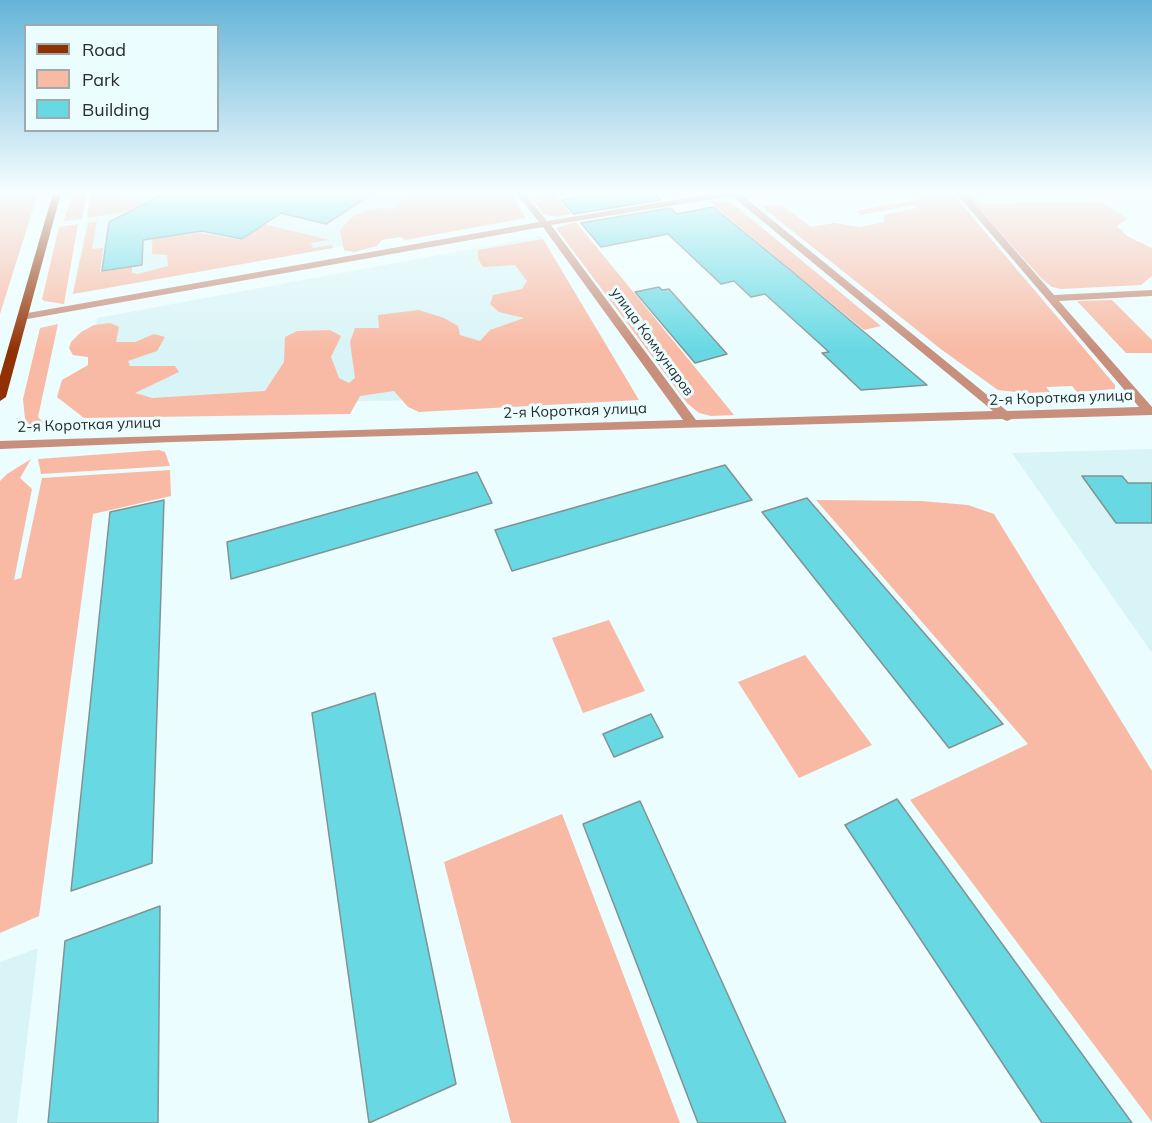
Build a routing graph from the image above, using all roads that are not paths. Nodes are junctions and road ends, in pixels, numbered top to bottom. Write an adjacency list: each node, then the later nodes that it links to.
1 (42, 245): 8 (main road)
2 (422, 245): 8 (street)
3 (562, 245): 12 (street, улица Коммунаров)
4 (797, 245): 11 (street)
5 (1004, 245): 7 (street)
6 (1152, 293): 7 (street)
7 (1049, 298): 10 (street)
8 (21, 316): 9 (main road)
9 (0, 397)
10 (1150, 411): 11 (street, 2-я Короткая улица)
11 (1007, 417): 12 (street, 2-я Короткая улица)
12 (693, 425): 13 (street, 2-я Короткая улица)
13 (0, 445)

